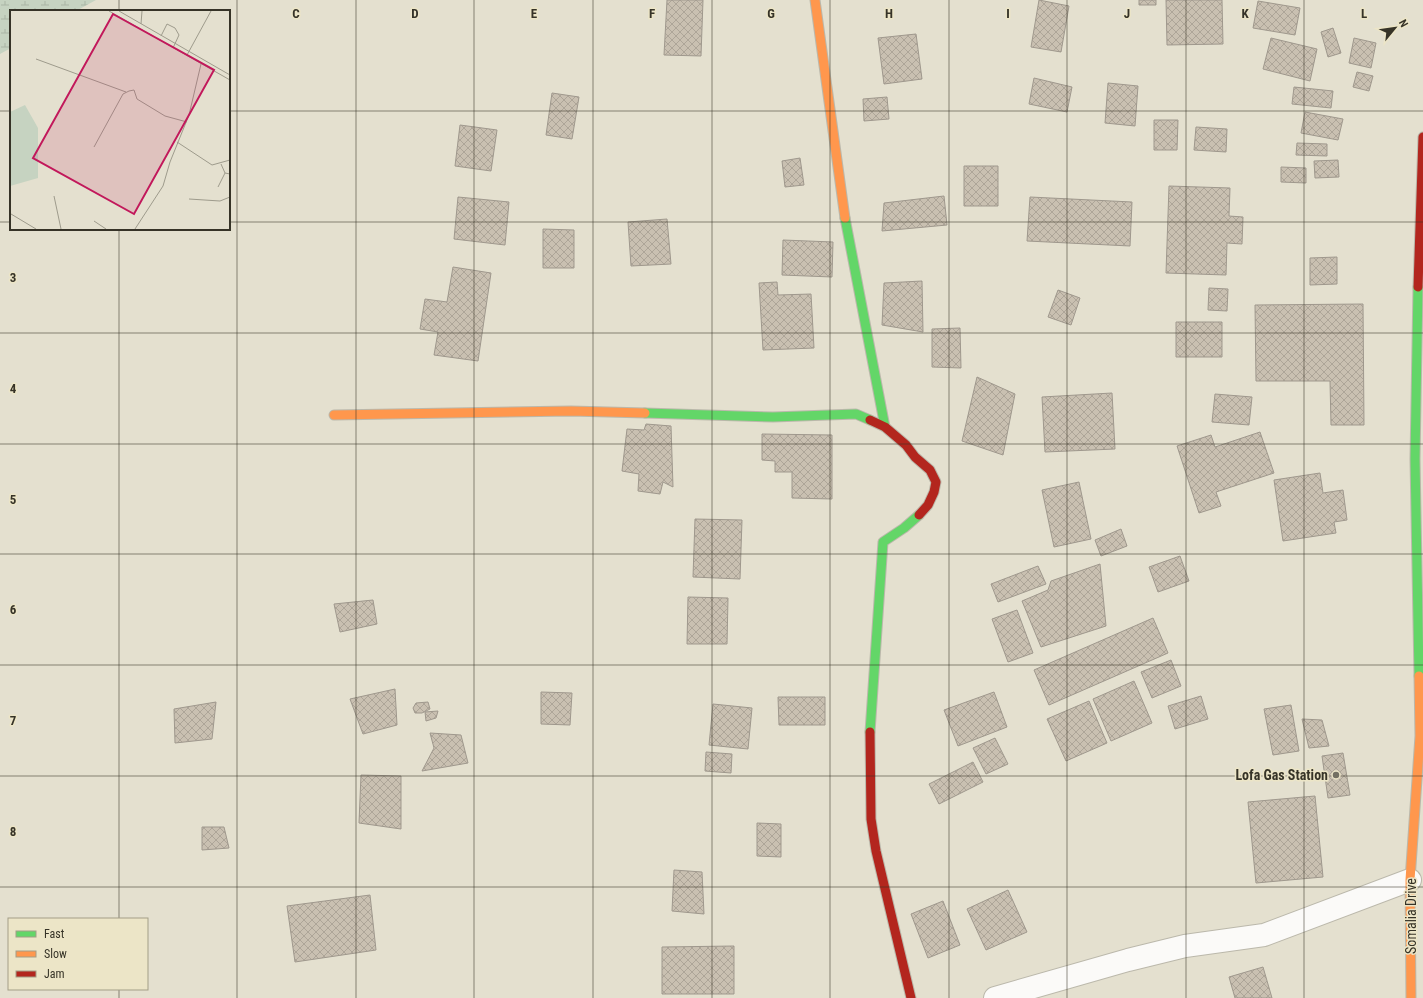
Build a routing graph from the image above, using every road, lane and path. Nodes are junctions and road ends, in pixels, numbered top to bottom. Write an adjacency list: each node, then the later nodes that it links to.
1 (815, 0): 4 (street)
2 (1423, 137): 5 (street, Somalia Drive)
3 (334, 414): 4 (street)
4 (885, 427): 8 (street)
5 (1420, 602): 6 (street, Somalia Drive)
6 (1421, 736): 7 (street, Somalia Drive)
7 (1410, 880): 9 (street); 10 (street, Somalia Drive)
8 (911, 998)
9 (995, 998)
10 (1411, 998)

